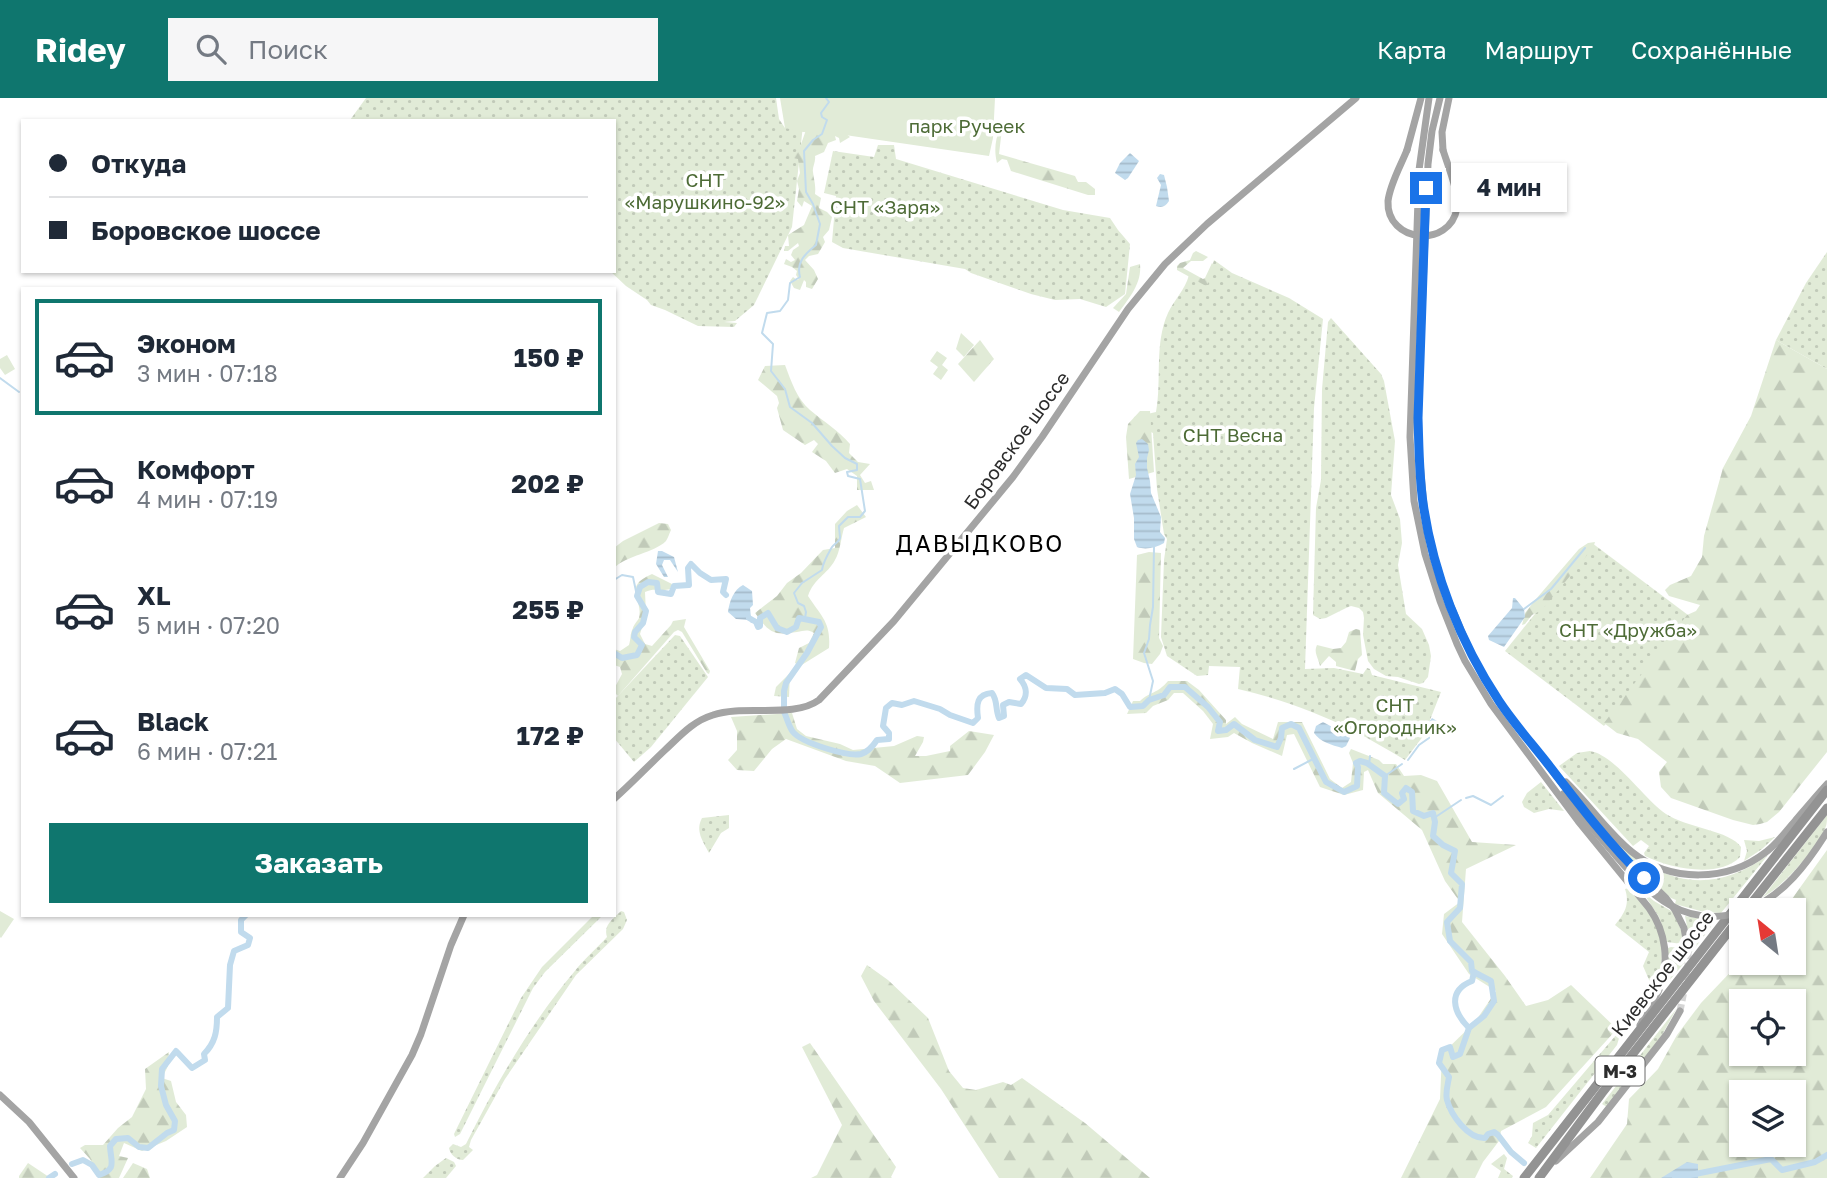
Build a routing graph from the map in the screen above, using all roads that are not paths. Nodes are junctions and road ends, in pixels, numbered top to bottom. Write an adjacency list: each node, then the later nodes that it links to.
1 (1356, 98): 9 (main road, Боровское шоссе)
2 (1421, 98): 5 (main road, bridge)
3 (1429, 98): 7 (main road)
4 (1440, 98): 6 (main road)
5 (1449, 98)
6 (1550, 767): 8 (main road); 17 (main road)
7 (1543, 773): 14 (main road, bridge); 19 (main road)
8 (1827, 787): 19 (highway, Киевское шоссе / М-3)
9 (616, 797)
10 (1827, 808): 12 (highway)
11 (1827, 832): 13 (main road)
12 (1756, 898)
13 (1770, 898)
14 (1729, 916)
15 (463, 917): 24 (main road)
16 (1729, 929): 22 (highway, Киевское шоссе / М-3)
17 (1688, 951)
18 (1679, 1011): 22 (main road)
19 (1636, 1035): 25 (highway, Киевское шоссе / М-3)
20 (0, 1095): 23 (main road)
21 (0, 1101): 23 (main road)
22 (1553, 1161): 26 (highway, Киевское шоссе / М-3)
23 (71, 1178)
24 (340, 1178)
25 (1524, 1178)
26 (1539, 1178)

